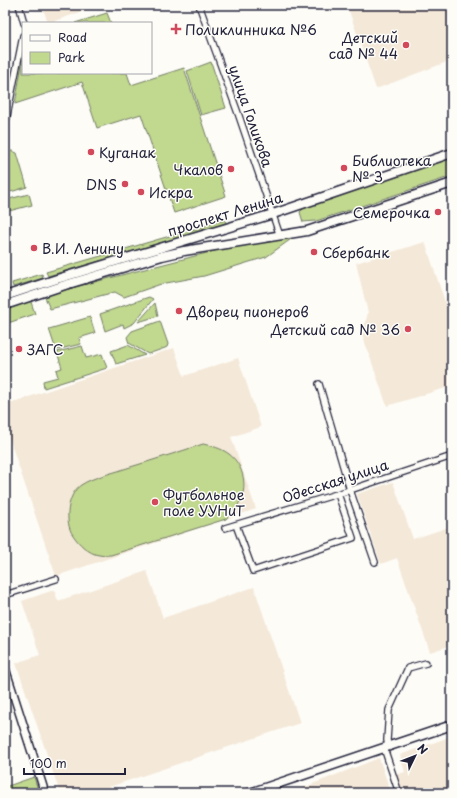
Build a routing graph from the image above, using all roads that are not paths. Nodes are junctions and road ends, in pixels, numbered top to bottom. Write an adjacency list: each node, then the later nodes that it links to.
1 (19, 5): 3 (street)
2 (199, 5): 8 (street, улица Голикова)
3 (24, 22)
4 (22, 41): 5 (street)
5 (5, 126)
6 (452, 153): 8 (main road, проспект Ленина)
7 (452, 183): 9 (main road, проспект Ленина)
8 (273, 214): 9 (street, улица Голикова); 10 (main road, проспект Ленина)
9 (280, 236): 10 (main road, проспект Ленина)
10 (6, 298)
11 (319, 384): 13 (street)
12 (452, 456): 13 (street, Одесская улица)
13 (350, 490): 14 (street, Одесская улица); 17 (street)
14 (338, 494): 15 (street, Одесская улица); 15 (street)
15 (236, 525): 16 (street, Одесская улица)
16 (225, 528)
17 (375, 562)
18 (56, 580): 19 (street)
19 (5, 595)
20 (426, 663): 23 (street)
21 (5, 668): 24 (street)
22 (452, 725): 23 (main road)
23 (386, 747): 25 (main road); 26 (street)
24 (45, 793)
25 (250, 793)
26 (399, 793)

